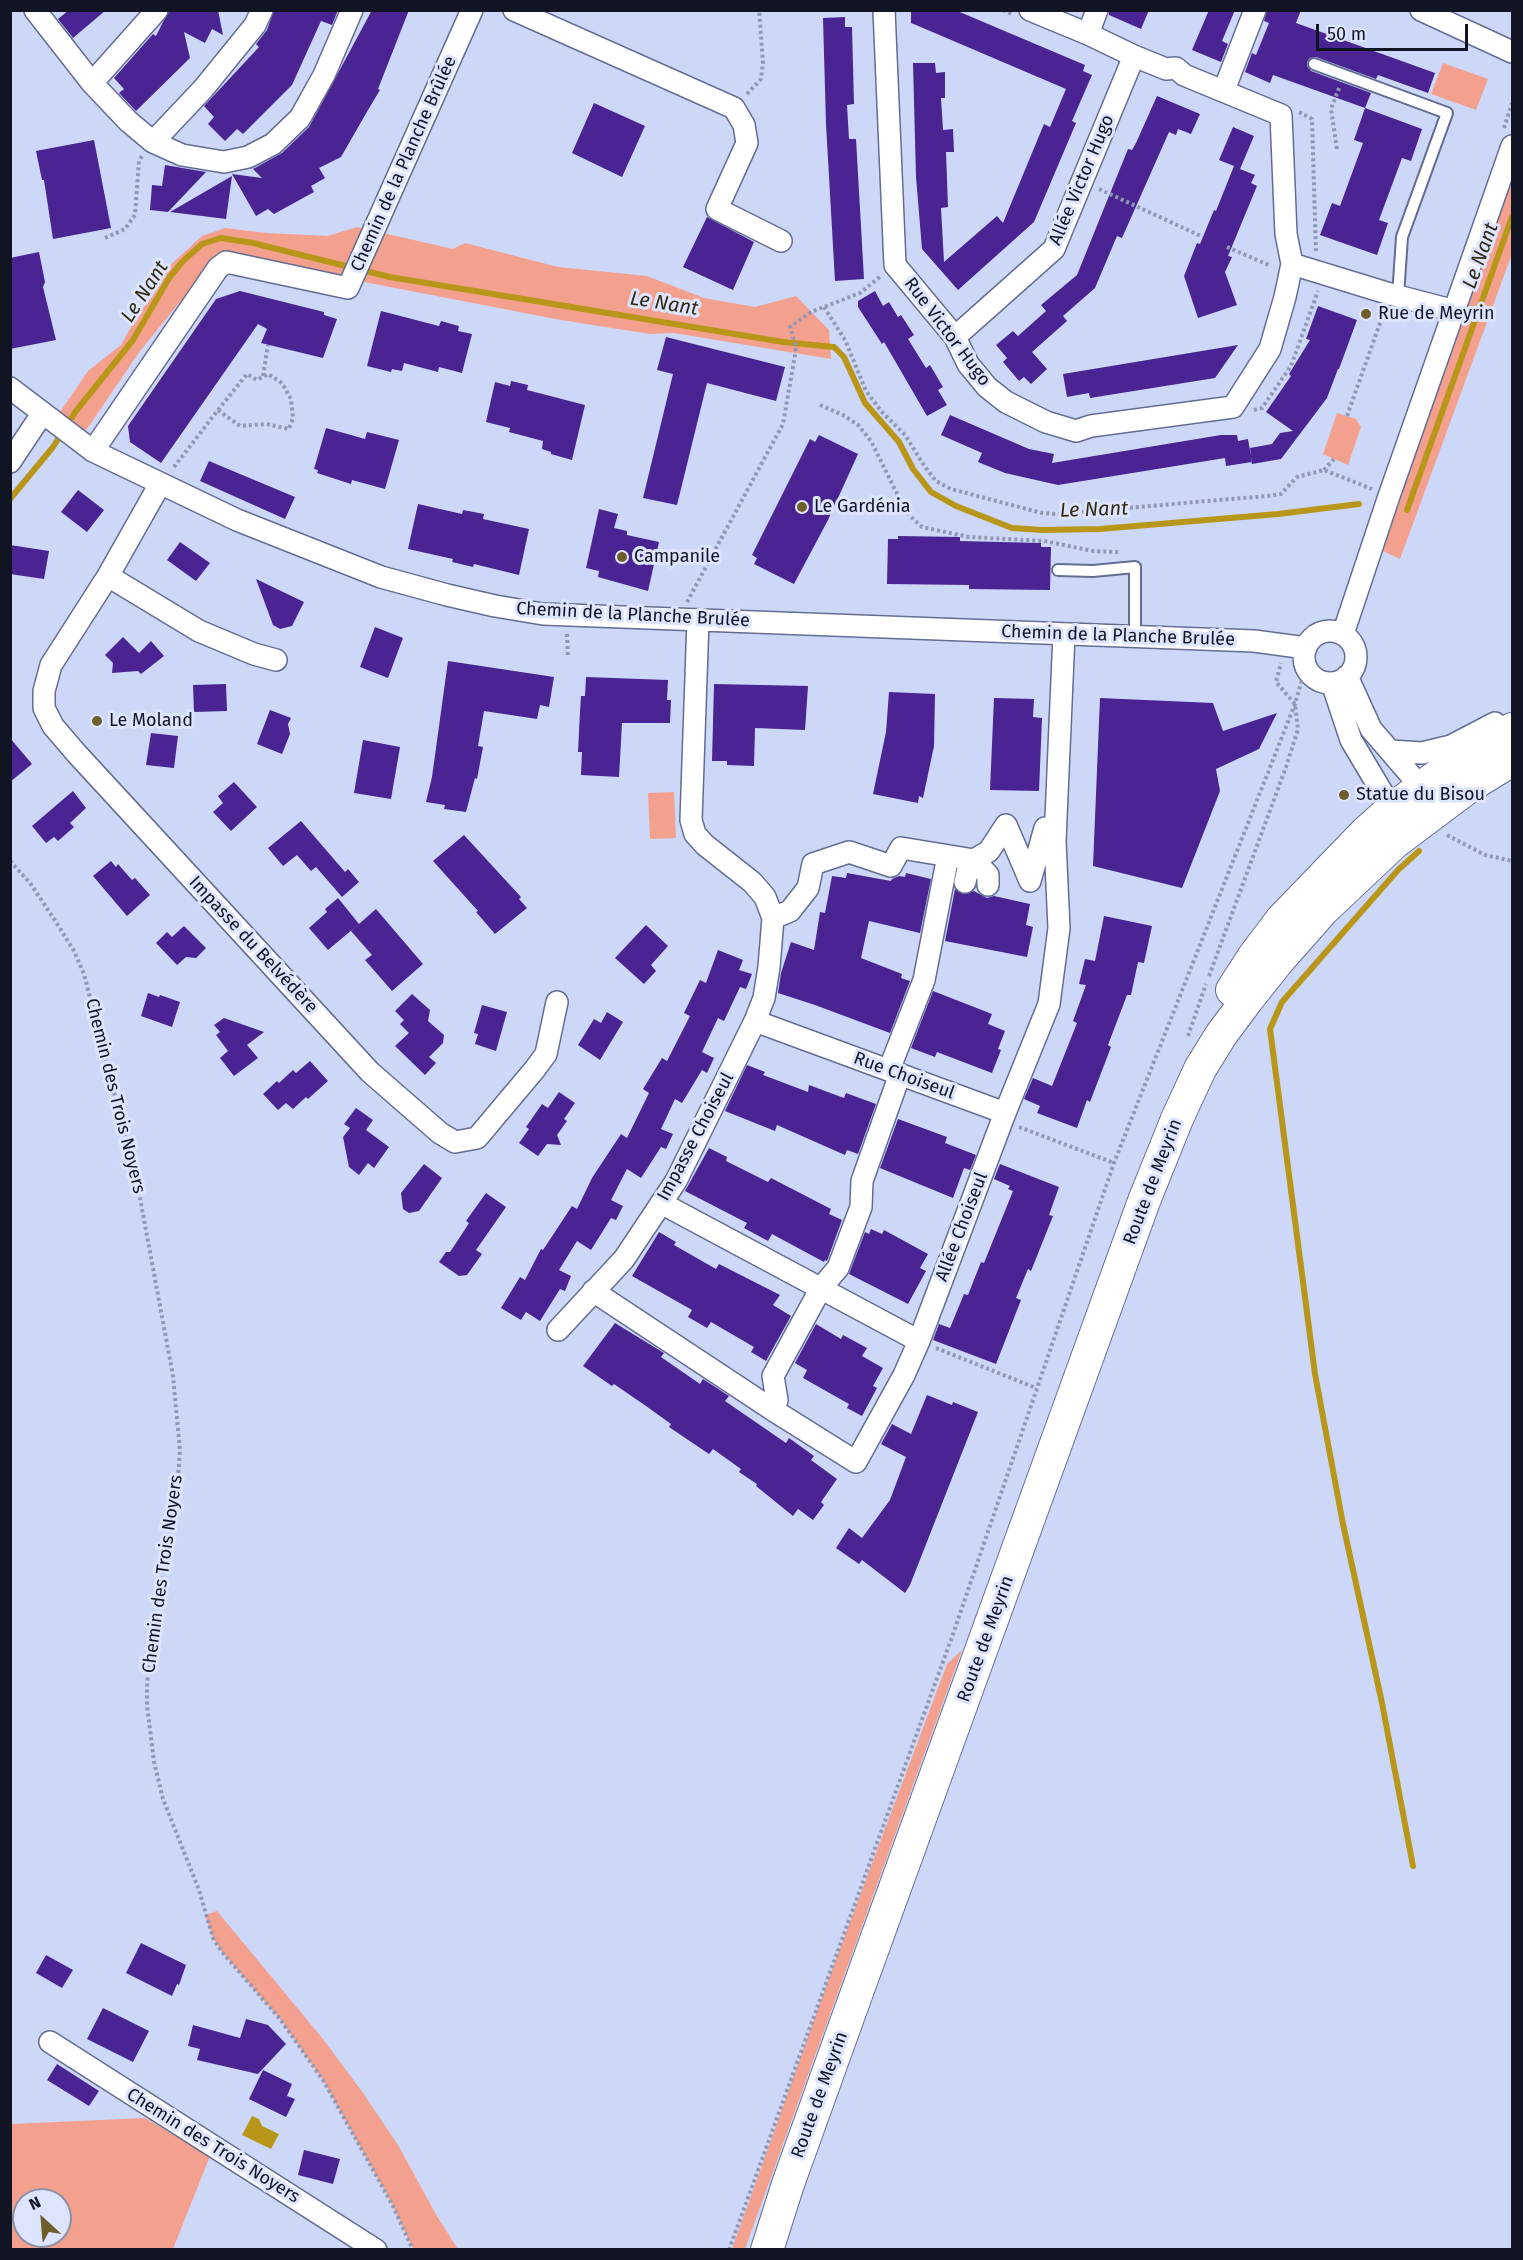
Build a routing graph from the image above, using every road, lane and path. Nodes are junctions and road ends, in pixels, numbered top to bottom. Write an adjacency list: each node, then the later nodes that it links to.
1 (35, 10): 17 (street)
2 (157, 10): 17 (street)
3 (262, 10): 23 (street)
4 (352, 10): 23 (street)
5 (472, 10): 45 (street, Chemin de la Planche Brûlée)
6 (514, 10): 21 (street)
7 (759, 10): 21 (path)
8 (884, 10): 31 (street, Rue Victor Hugo)
9 (1030, 10): 13 (street, Rue Victor Hugo)
10 (1097, 10): 13 (street)
11 (1255, 10): 18 (street)
12 (1421, 10): 14 (street)
13 (1088, 34): 15 (street, Rue Victor Hugo)
14 (1512, 52)
15 (1134, 56): 18 (street, Rue Victor Hugo); 36 (street, Allée Victor Hugo)
16 (1314, 64): 33 (lane)
17 (92, 82): 23 (street)
18 (1224, 90): 30 (street, Rue Victor Hugo)
19 (1335, 98): 24 (path)
20 (1512, 103): 22 (path)
21 (734, 108): 28 (street)
22 (1507, 141): 35 (street)
23 (153, 142): 27 (path)
24 (1337, 149)
25 (1092, 186): 26 (path)
26 (1203, 237)
27 (105, 238)
28 (781, 241)
29 (1227, 247): 30 (path)
30 (1283, 260): 32 (street); 36 (street, Rue Victor Hugo)
31 (895, 265): 34 (path); 36 (street, Rue Victor Hugo)
32 (1324, 274): 33 (street); 42 (path)
33 (1394, 295): 35 (street); 43 (path)
34 (824, 307): 48 (path); 54 (path)
35 (1455, 311): 50 (street)
36 (955, 337)
37 (268, 345): 38 (path)
38 (263, 377): 41 (path); 41 (path)
39 (10, 388): 44 (street, Chemin de la Planche Brulée)
40 (820, 405): 51 (path)
41 (218, 410): 49 (path)
42 (1244, 412)
43 (1347, 416)
44 (48, 418): 45 (street, Chemin de la Planche Brulée); 47 (street)
45 (93, 451): 49 (street, Chemin de la Planche Brulée)
46 (1334, 459): 48 (path)
47 (10, 462)
48 (1324, 470): 50 (path)
49 (160, 484): 53 (street, Impasse du Belvédère); 54 (street, Chemin de la Planche Brulée)
50 (1389, 496): 56 (street)
51 (1126, 552)
52 (1058, 570): 57 (lane)
53 (108, 576): 59 (street); 76 (street, Impasse du Belvédère)
54 (689, 620): 55 (street, Chemin de la Planche Brulée); 75 (street)
55 (1064, 634): 57 (street, Chemin de la Planche Brulée); 69 (street)
56 (1343, 634): 58 (street); 60 (street)
57 (1135, 637): 58 (street, Chemin de la Planche Brulée)
58 (1299, 653): 60 (street); 61 (path); 61 (path)
59 (276, 660)
60 (1340, 680): 64 (street); 67 (street)
61 (1295, 704): 79 (path); 82 (path)
62 (1512, 715): 64 (street)
63 (1512, 729): 66 (main road, Route de Meyrin)
64 (1391, 752): 66 (street)
65 (1512, 759): 68 (main road, Route de Meyrin)
66 (1421, 787): 67 (main road, Route de Meyrin); 68 (street)
67 (1392, 809): 68 (street); 78 (main road, Route de Meyrin)
68 (1425, 819): 72 (path); 78 (main road, Route de Meyrin)
69 (1055, 828): 73 (street); 81 (street)
70 (948, 856): 73 (street); 75 (street); 80 (street)
71 (10, 861): 92 (path, Chemin des Trois Noyers)
72 (1512, 861)
73 (982, 866): 74 (street)
74 (965, 882)
75 (781, 914): 77 (street)
76 (557, 1002)
77 (755, 1021): 80 (street, Rue Choiseul); 83 (street, Impasse Choiseul)
78 (1221, 1035): 94 (main road, Route de Meyrin)
79 (1185, 1045)
80 (895, 1072): 81 (street, Rue Choiseul); 84 (street)
81 (1004, 1117): 82 (path); 87 (street, Allée Choiseul)
82 (1114, 1163): 88 (path)
83 (662, 1203): 84 (street); 85 (street, Impasse Choiseul)
84 (821, 1288): 87 (street); 89 (street)
85 (593, 1291): 86 (street, Impasse Choiseul); 89 (street, Allée Choiseul)
86 (558, 1330)
87 (919, 1341): 88 (path); 89 (street, Allée Choiseul)
88 (1036, 1388): 93 (path)
89 (773, 1410)
90 (50, 2042): 91 (street, Chemin des Trois Noyers)
91 (375, 2250)
92 (413, 2250)
93 (729, 2250)
94 (767, 2250)

